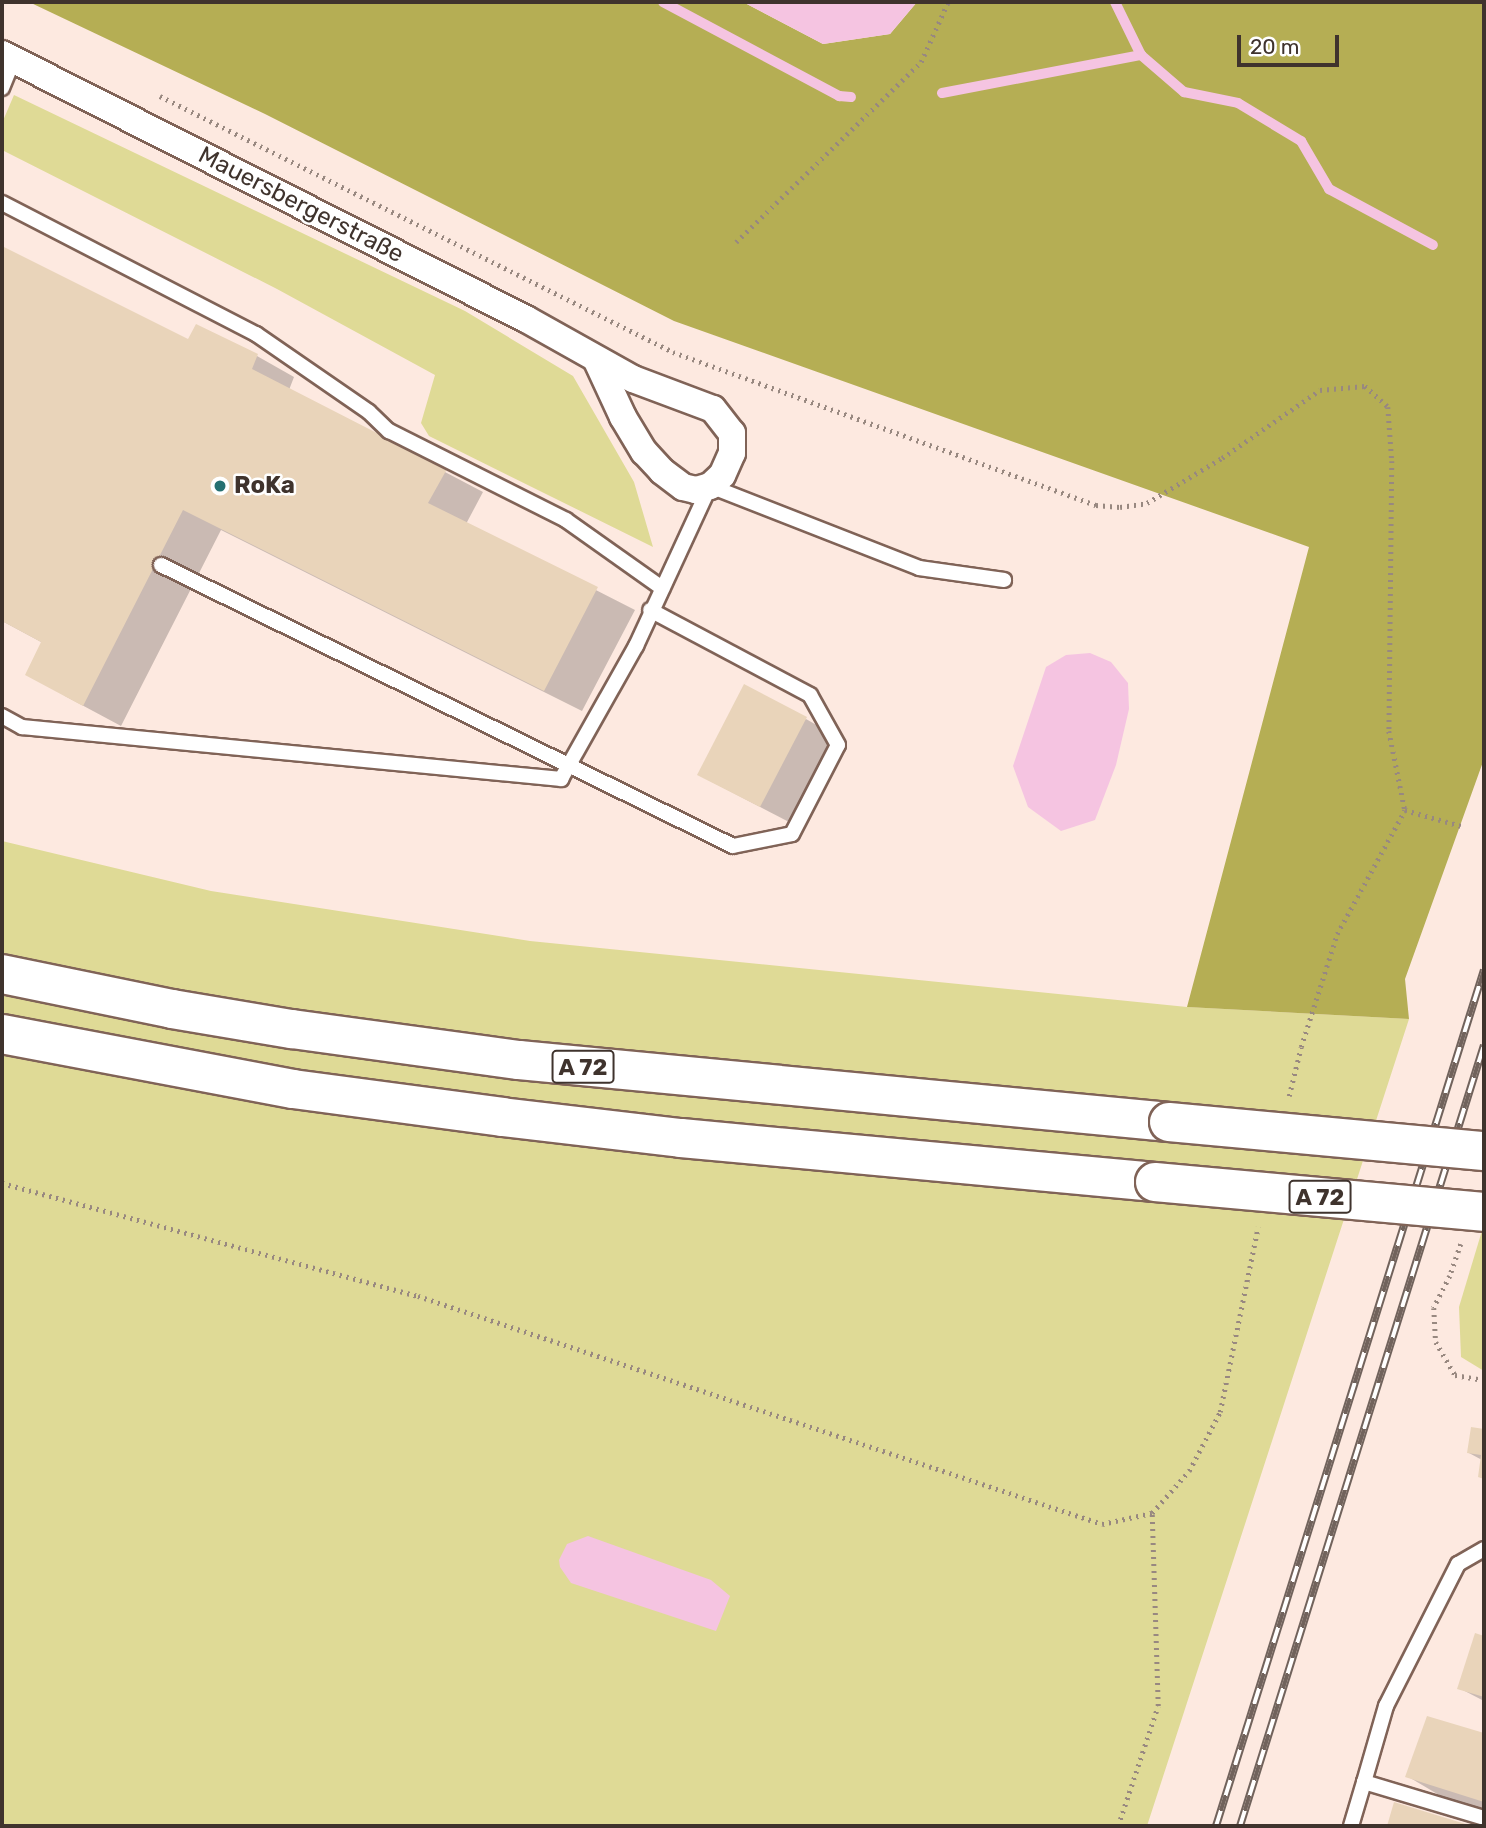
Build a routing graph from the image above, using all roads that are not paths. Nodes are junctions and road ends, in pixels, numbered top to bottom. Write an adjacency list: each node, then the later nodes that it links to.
1 (8, 56): 2 (lane); 4 (street, Mauersbergerstraße)
2 (2, 88)
3 (2, 203): 8 (lane)
4 (597, 361): 5 (street); 5 (street, Mauersbergerstraße)
5 (710, 486): 7 (lane); 8 (lane)
6 (161, 565): 11 (lane)
7 (1004, 580)
8 (662, 588): 9 (lane)
9 (650, 610): 11 (lane); 11 (lane)
10 (2, 716): 11 (lane)
11 (569, 765)
12 (2, 974): 14 (highway, A 72, bridge)
13 (2, 1034): 15 (highway, A 72, bridge)
14 (1484, 1151)
15 (1484, 1212)
16 (1484, 1549): 17 (lane)
17 (1364, 1782): 18 (lane); 19 (lane)
18 (1484, 1818)
19 (1351, 1826)

